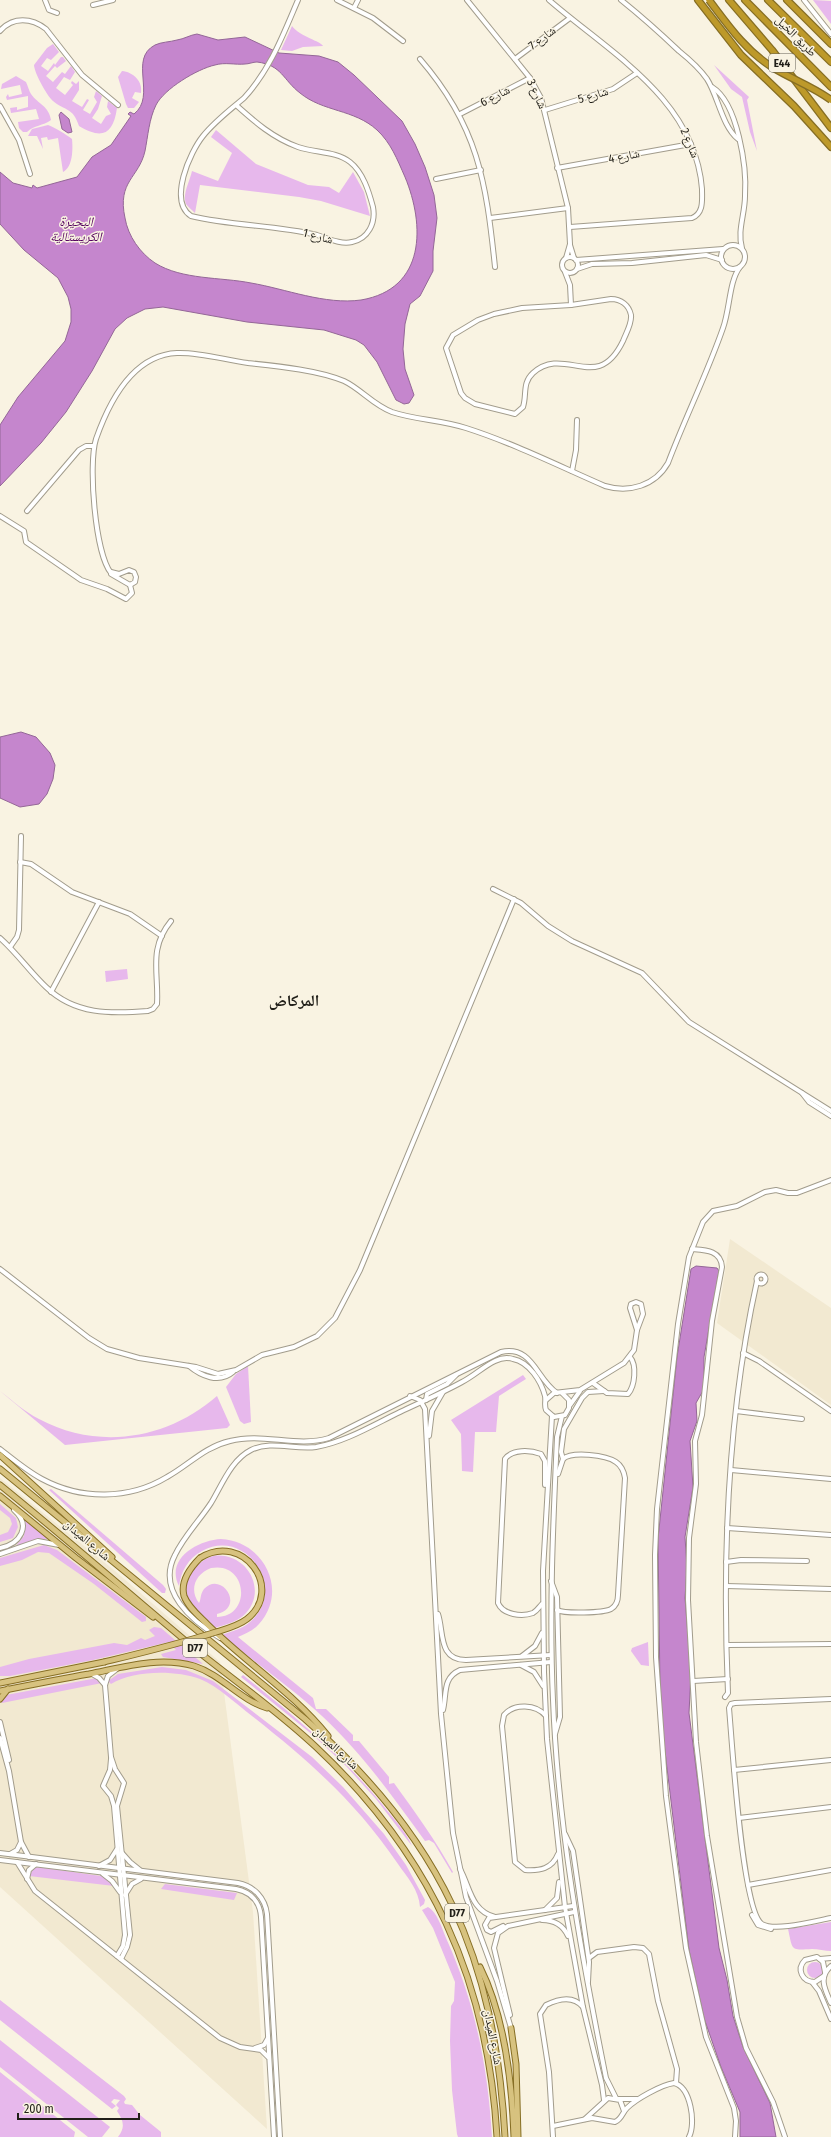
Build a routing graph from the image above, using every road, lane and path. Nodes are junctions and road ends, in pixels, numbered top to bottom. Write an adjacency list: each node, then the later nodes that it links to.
1 (45, 0): 18 (street)
2 (113, 0): 16 (street)
3 (298, 0): 33 (street, شارع 1)
4 (337, 0): 17 (street)
5 (358, 0): 17 (street)
6 (467, 0): 24 (street, شارع 3)
7 (549, 0): 19 (street, شارع 2)
8 (621, 0): 30 (street)
9 (698, 0): 42 (highway)
10 (709, 0): 31 (highway, bridge)
11 (729, 0): 39 (highway, E44)
12 (745, 0): 29 (highway, طريق الخيل / E44)
13 (768, 0): 26 (highway, طريق الخيل)
14 (787, 0): 23 (highway)
15 (804, 0): 21 (street)
16 (93, 6)
17 (354, 8): 22 (street)
18 (58, 13)
19 (570, 18): 24 (street, شارع 7); 27 (street, شارع 2)
20 (1, 30): 32 (street)
21 (831, 34)
22 (403, 41)
23 (831, 44)
24 (515, 58): 28 (street, شارع 3)
25 (420, 59): 36 (street)
26 (831, 62)
27 (637, 73): 35 (street, شارع 5); 41 (street, شارع 2)
28 (530, 78): 35 (street, شارع 3); 36 (street, شارع 6)
29 (831, 87)
30 (712, 88): 37 (street); 38 (street)
31 (831, 100)
32 (118, 105)
33 (236, 105): 33 (street, شارع 1)
34 (0, 106): 45 (street)
35 (545, 110): 43 (street, شارع 3)
36 (460, 114): 44 (street)
37 (733, 117): 38 (street); 40 (street)
38 (726, 121): 40 (street)
39 (831, 128)
40 (738, 139): 50 (street)
41 (691, 144): 43 (street, شارع 4); 49 (street, شارع 2)
42 (831, 147)
43 (557, 168): 47 (street, شارع 3)
44 (481, 170): 46 (street); 48 (street)
45 (30, 174)
46 (436, 179)
47 (568, 208): 48 (street); 49 (street, شارع 3)
48 (490, 218): 60 (street)
49 (570, 226): 51 (street, شارع 3)
50 (740, 230): 52 (street); 53 (street)
51 (570, 244): 56 (street); 57 (street)
52 (732, 244): 53 (street); 54 (street)
53 (742, 248): 62 (street)
54 (723, 249): 55 (street); 58 (street)
55 (631, 256): 57 (street); 59 (street)
56 (566, 258): 57 (street); 64 (street)
57 (575, 259): 63 (street)
58 (722, 260): 59 (street); 61 (street)
59 (632, 264): 63 (street)
60 (495, 266)
61 (727, 267): 62 (street); 65 (street)
62 (740, 267): 65 (street)
63 (576, 270): 64 (street); 66 (street)
64 (565, 272): 66 (street)
65 (733, 278): 70 (street)
66 (570, 285): 67 (street)
67 (571, 305): 67 (street)
68 (577, 420): 70 (street)
69 (94, 446): 70 (street); 71 (street); 73 (street)
70 (572, 471)
71 (27, 511)
72 (0, 516): 74 (street)
73 (111, 573): 74 (street); 74 (street)
74 (130, 585)
75 (21, 836): 76 (street)
76 (20, 862): 79 (street); 83 (street)
77 (493, 889): 78 (street)
78 (514, 899): 85 (street); 90 (street)
79 (100, 902): 81 (street); 84 (street)
80 (171, 921): 81 (street)
81 (162, 936): 84 (street)
82 (0, 938): 83 (street)
83 (10, 947): 84 (street)
84 (51, 992)
85 (802, 1093): 86 (street); 87 (street)
86 (831, 1111)
87 (831, 1116)
88 (831, 1180): 89 (street)
89 (692, 1249): 152 (street); 249 (street)
90 (0, 1269)
91 (757, 1281): 93 (street)
92 (637, 1330): 92 (street); 94 (street)
93 (743, 1353): 106 (street); 107 (street)
94 (630, 1357): 96 (street); 99 (street)
95 (458, 1373): 100 (street); 101 (street); 102 (street)
96 (593, 1383): 97 (street); 99 (street)
97 (580, 1390): 100 (street); 105 (street)
98 (444, 1391): 102 (street); 103 (street); 111 (street)
99 (604, 1392): 114 (street)
100 (559, 1393): 103 (street); 105 (street)
101 (410, 1396): 104 (street); 112 (street)
102 (426, 1400): 104 (street)
103 (546, 1400): 108 (street)
104 (421, 1402): 111 (street); 138 (street)
105 (570, 1405): 109 (street)
106 (736, 1411): 110 (street); 116 (street)
107 (831, 1411)
108 (552, 1416): 109 (street); 120 (street)
109 (562, 1416): 119 (street)
110 (802, 1419)
111 (427, 1442): 134 (street)
112 (0, 1449)
113 (0, 1455): 129 (main road)
114 (562, 1459): 119 (street); 135 (street)
115 (0, 1469): 129 (main road, شارع الميدان / D77)
116 (731, 1470): 117 (street); 122 (street)
117 (831, 1479)
118 (0, 1485): 137 (main road, شارع الميدان / D77)
119 (554, 1490): 130 (street)
120 (546, 1492): 133 (street); 133 (street)
121 (0, 1496): 124 (main road); 125 (street)
122 (728, 1528): 123 (street); 128 (street)
123 (831, 1534)
124 (61, 1545): 126 (street); 137 (main road)
125 (0, 1548)
126 (0, 1554)
127 (807, 1561): 128 (street)
128 (726, 1562): 131 (street)
129 (123, 1570): 167 (main road, شارع الميدان / D77)
130 (551, 1581): 135 (street); 141 (street)
131 (726, 1586): 132 (street); 140 (street)
132 (831, 1589)
133 (542, 1603): 136 (street)
134 (436, 1610): 143 (street); 162 (street)
135 (558, 1610): 165 (street)
136 (543, 1631): 142 (street); 143 (street)
137 (175, 1632): 161 (main road, شارع الميدان / D77)
138 (225, 1641): 151 (main road, bridge); 167 (main road)
139 (831, 1644): 140 (street)
140 (727, 1645): 150 (street)
141 (551, 1655): 142 (street); 144 (street)
142 (544, 1656): 143 (street); 145 (street)
143 (521, 1657)
144 (552, 1662): 145 (street); 165 (street)
145 (544, 1663): 146 (street); 155 (street)
146 (521, 1665): 155 (street); 162 (street)
147 (120, 1668): 148 (main road); 154 (street); 161 (main road)
148 (90, 1673): 154 (street); 156 (main road)
149 (0, 1678): 151 (main road)
150 (728, 1679): 152 (street); 158 (street)
151 (11, 1681): 153 (main road)
152 (693, 1681): 250 (street)
153 (0, 1683)
154 (105, 1685): 168 (street)
155 (544, 1688): 163 (street)
156 (9, 1689): 157 (main road); 159 (main road)
157 (0, 1691)
158 (725, 1697)
159 (0, 1699)
160 (831, 1699): 170 (street)
161 (270, 1709): 243 (main road, شارع الميدان / D77)
162 (441, 1714): 189 (street)
163 (546, 1717): 183 (street); 183 (street)
164 (0, 1722): 171 (street)
165 (555, 1734): 178 (street)
166 (0, 1738): 171 (street)
167 (334, 1745): 214 (main road, شارع الميدان / D77)
168 (112, 1757): 172 (street); 173 (street)
169 (831, 1760): 170 (street)
170 (734, 1770): 177 (street)
171 (9, 1771): 179 (street)
172 (107, 1776): 173 (street); 175 (street)
173 (119, 1776): 174 (street)
174 (120, 1793): 175 (street); 181 (street)
175 (109, 1794): 180 (street)
176 (831, 1807): 177 (street)
177 (739, 1818): 199 (street)
178 (564, 1832): 203 (street); 215 (street)
179 (21, 1842): 184 (street); 185 (street)
180 (117, 1849): 190 (street); 191 (street)
181 (122, 1852): 191 (street); 193 (street)
182 (0, 1853): 184 (street)
183 (558, 1854): 195 (street)
184 (10, 1855): 185 (street)
185 (29, 1857): 190 (street)
186 (0, 1860): 187 (street)
187 (17, 1862): 188 (street); 198 (street)
188 (36, 1864): 194 (street); 198 (street)
189 (458, 1864): 208 (street); 227 (street)
190 (99, 1866): 191 (street)
191 (121, 1868): 193 (street); 196 (street)
192 (831, 1870): 199 (street)
193 (142, 1871): 200 (street)
194 (99, 1872): 196 (street); 202 (street)
195 (560, 1872): 204 (street); 205 (street)
196 (121, 1875): 197 (street); 202 (street)
197 (142, 1878): 201 (street); 202 (street)
198 (28, 1881): 213 (street)
199 (748, 1885): 209 (street)
200 (252, 1889): 201 (street); 223 (street)
201 (248, 1893): 222 (street)
202 (123, 1894): 213 (street)
203 (573, 1906): 204 (street); 206 (street)
204 (565, 1907): 205 (street); 207 (street)
205 (544, 1910): 208 (street)
206 (574, 1912): 207 (street); 221 (street)
207 (566, 1914): 210 (street); 212 (street)
208 (498, 1917): 211 (street)
209 (831, 1918)
210 (533, 1920): 211 (street); 212 (street)
211 (519, 1923): 227 (street)
212 (570, 1940): 225 (street)
213 (119, 1957): 229 (street)
214 (474, 1957): 237 (main road); 244 (main road, شارع الميدان / D77)
215 (589, 1958): 221 (street); 231 (street)
216 (831, 1958): 217 (street)
217 (820, 1959): 219 (street); 220 (street)
218 (831, 1966): 219 (street)
219 (824, 1974): 220 (street); 224 (street)
220 (811, 1982): 226 (street)
221 (587, 1984): 232 (street)
222 (266, 1998): 223 (street); 228 (street)
223 (272, 1998): 242 (street)
224 (831, 2003)
225 (583, 2007): 234 (street); 240 (street)
226 (831, 2019)
227 (511, 2028): 237 (main road)
228 (268, 2038): 229 (street); 230 (street)
229 (249, 2049): 230 (street)
230 (269, 2058): 241 (street)
231 (676, 2083): 233 (street); 248 (street)
232 (617, 2099): 233 (street); 234 (street); 236 (street)
233 (639, 2099): 236 (street)
234 (604, 2100): 235 (street)
235 (599, 2107): 238 (street); 239 (street)
236 (624, 2111): 239 (street)
237 (515, 2115): 245 (main road); 246 (main road)
238 (584, 2119): 239 (street); 240 (street)
239 (603, 2119)
240 (553, 2126): 247 (street)
241 (274, 2137)
242 (280, 2137)
243 (497, 2137)
244 (505, 2137)
245 (514, 2137)
246 (518, 2137)
247 (553, 2137)
248 (689, 2137)
249 (735, 2137)
250 (785, 2137)

